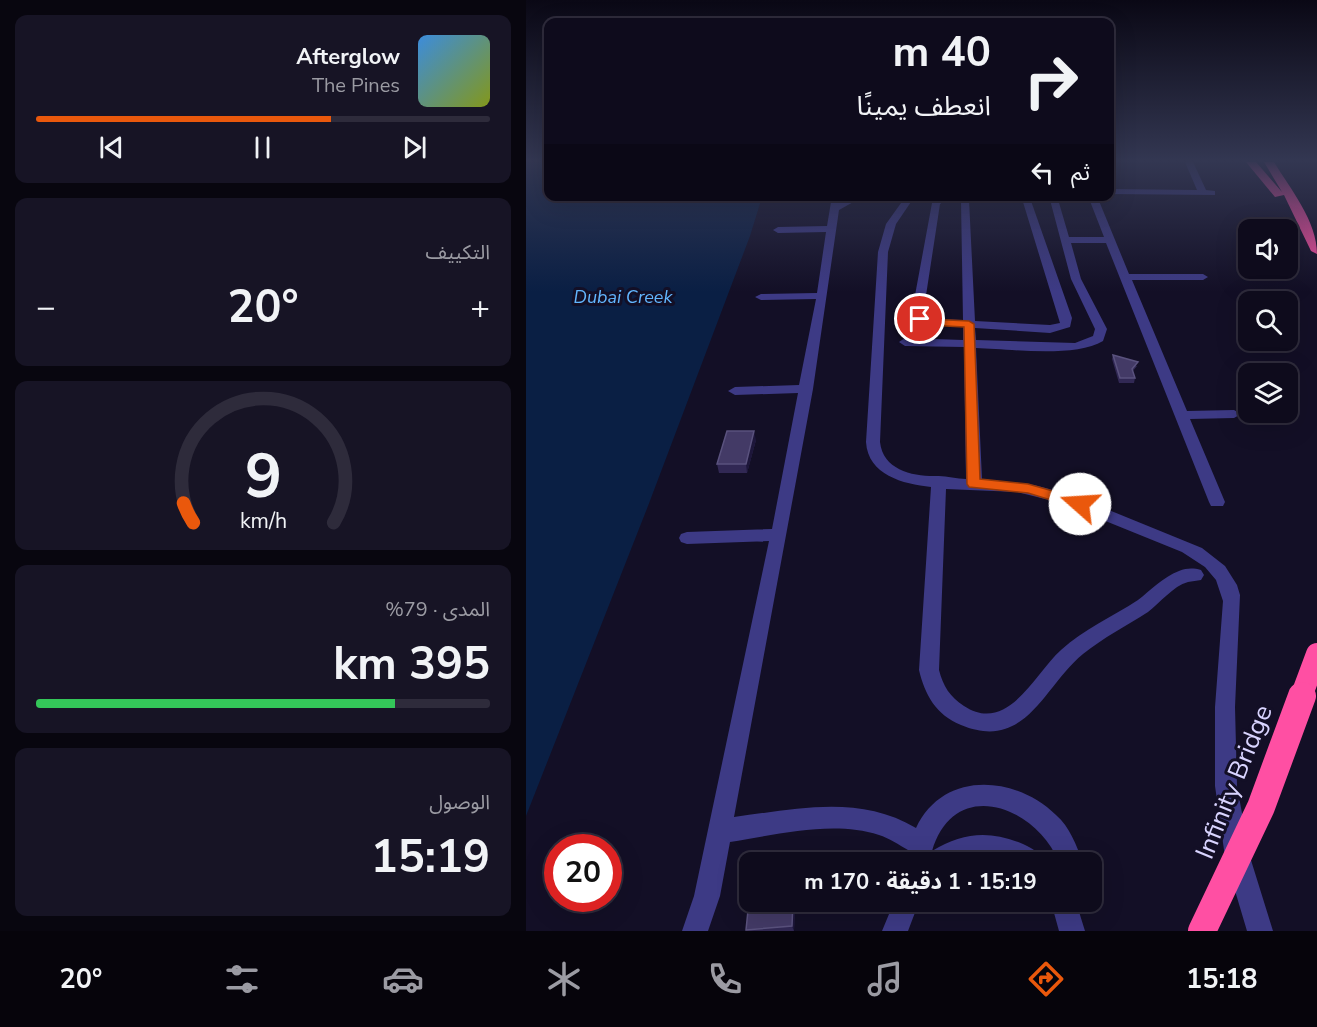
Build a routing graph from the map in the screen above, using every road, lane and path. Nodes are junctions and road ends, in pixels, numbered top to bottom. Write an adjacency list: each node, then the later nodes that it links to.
1 (835, 205): 10 (street)
2 (904, 205): 26 (street)
3 (936, 205): 19 (street)
4 (965, 205): 19 (street)
5 (1029, 205): 19 (street)
6 (1056, 205): 12 (street)
7 (1096, 205): 13 (street)
8 (1286, 205): 14 (highway)
9 (1295, 205): 14 (highway)
10 (831, 229): 11 (street); 17 (street)
11 (778, 230)
12 (1064, 240): 13 (street); 21 (street)
13 (1110, 240): 16 (street)
14 (1314, 246)
15 (1203, 277): 16 (street)
16 (1125, 278): 25 (street)
17 (822, 296): 18 (street); 22 (street)
18 (761, 297)
19 (969, 324): 21 (street)
20 (906, 342): 21 (street)
21 (970, 344): 27 (street)
22 (806, 389): 23 (street); 29 (street)
23 (735, 391)
24 (1234, 414): 25 (street)
25 (1182, 415): 28 (street)
26 (939, 481): 27 (street); 31 (street)
27 (974, 484): 48 (street)
28 (1218, 502)
29 (779, 535): 30 (street); 33 (street)
30 (687, 538)
31 (1195, 575)
32 (1316, 654): 47 (highway, Infinity Bridge, bridge)
33 (720, 831): 34 (street); 39 (street)
34 (920, 852)
35 (926, 852): 38 (street)
36 (948, 852): 37 (street)
37 (1016, 852)
38 (1068, 852)
39 (707, 896): 43 (street); 44 (street)
40 (903, 912): 45 (street)
41 (1067, 912): 46 (street)
42 (1074, 912): 46 (street)
43 (695, 931)
44 (708, 931)
45 (895, 931)
46 (1073, 931)
47 (1202, 931)
48 (1260, 931)

